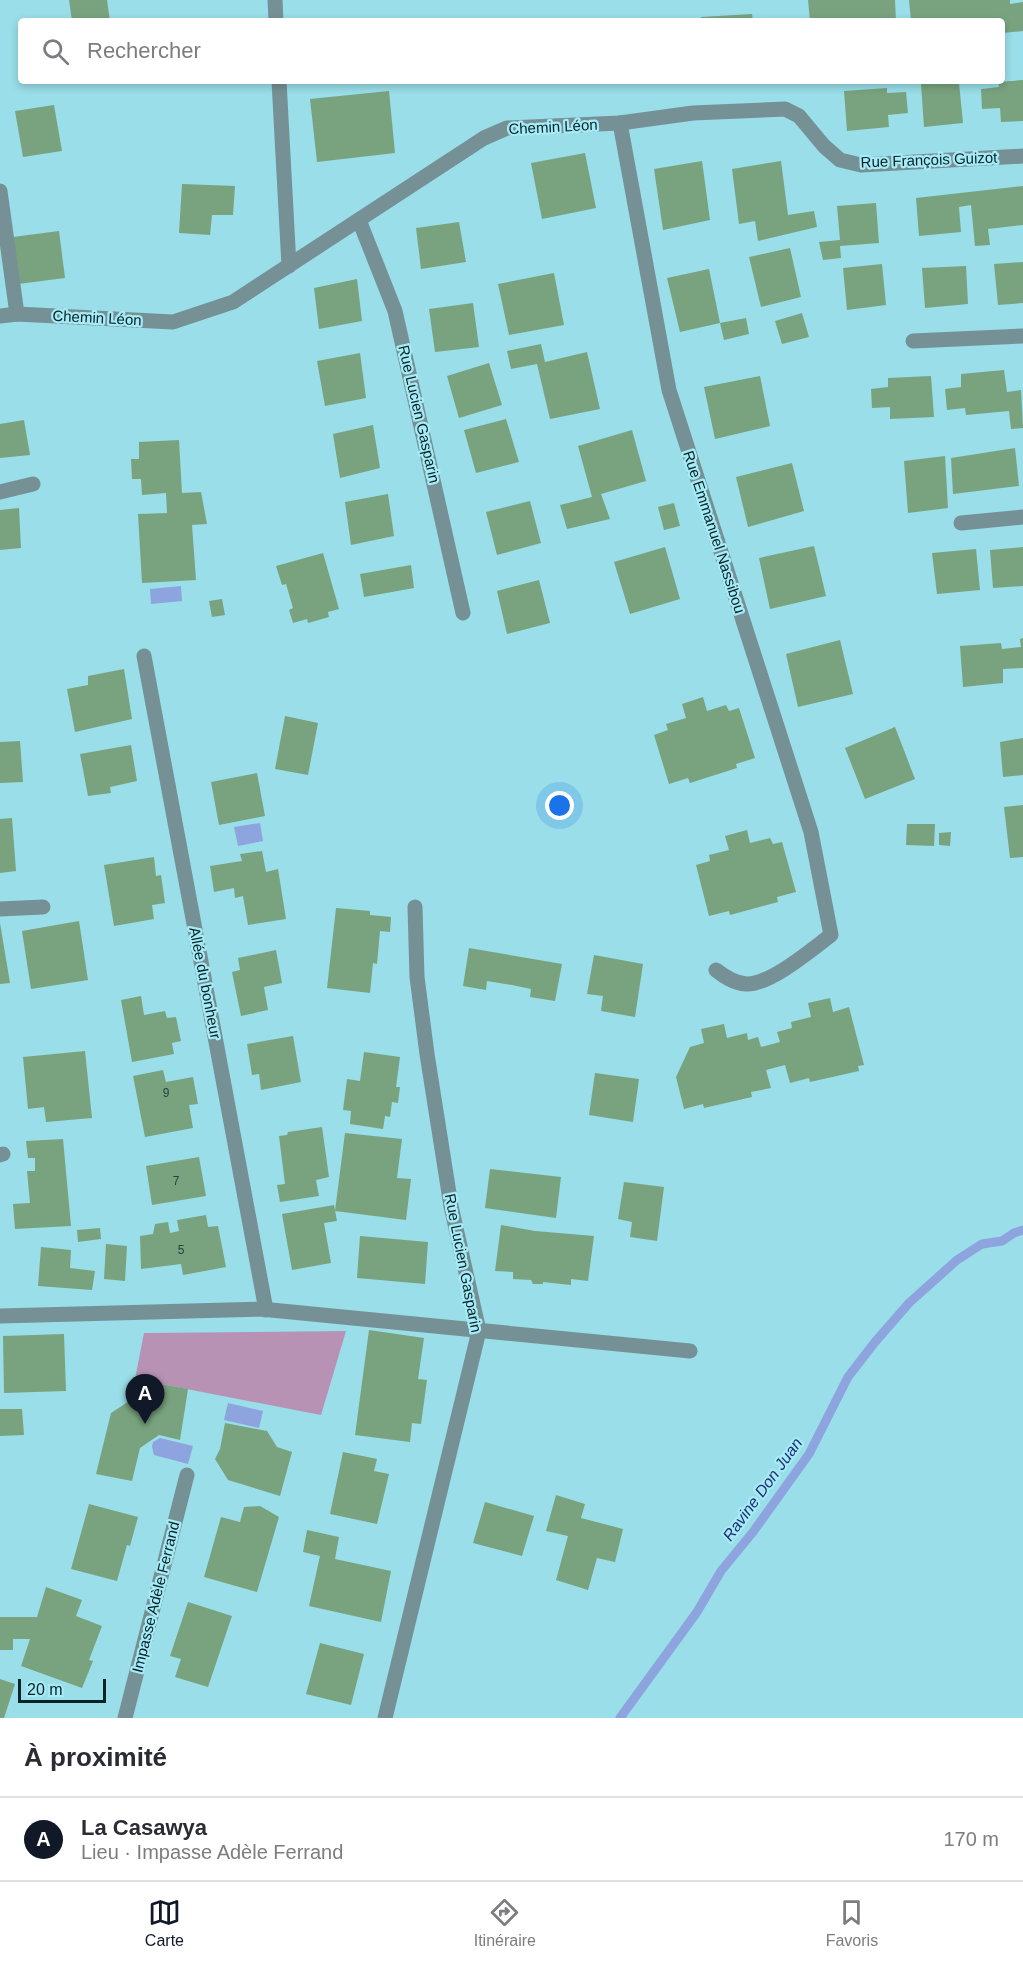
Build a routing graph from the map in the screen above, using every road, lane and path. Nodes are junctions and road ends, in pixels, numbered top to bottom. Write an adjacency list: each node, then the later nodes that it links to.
1 (275, 0): 2 (street)
2 (276, 18)
3 (279, 84): 9 (street)
4 (785, 109): 5 (street, Chemin Léon); 6 (street, Rue François Guizot)
5 (621, 123): 8 (street, Chemin Léon); 23 (street, Rue Emmanuel Nassibou)
6 (1023, 156)
7 (0, 191): 10 (street)
8 (359, 220): 9 (street, Chemin Léon); 18 (street, Rue Lucien Gasparin)
9 (289, 266): 10 (street, Chemin Léon)
10 (17, 314): 11 (street, Chemin Léon)
11 (0, 316)
12 (1023, 336): 13 (street)
13 (912, 341)
14 (33, 484): 15 (street)
15 (0, 492)
16 (1023, 517): 17 (street)
17 (961, 523)
18 (462, 613)
19 (144, 656): 24 (street, Allée du bonheur)
20 (43, 907): 22 (street)
21 (415, 907): 26 (street, Rue Lucien Gasparin)
22 (0, 909)
23 (716, 970)
24 (266, 1310): 25 (street); 26 (street)
25 (0, 1316)
26 (479, 1331): 27 (street); 30 (street, Rue Lucien Gasparin)
27 (690, 1351)
28 (187, 1475): 29 (street, Impasse Adèle Ferrand)
29 (125, 1718)
30 (385, 1718)

